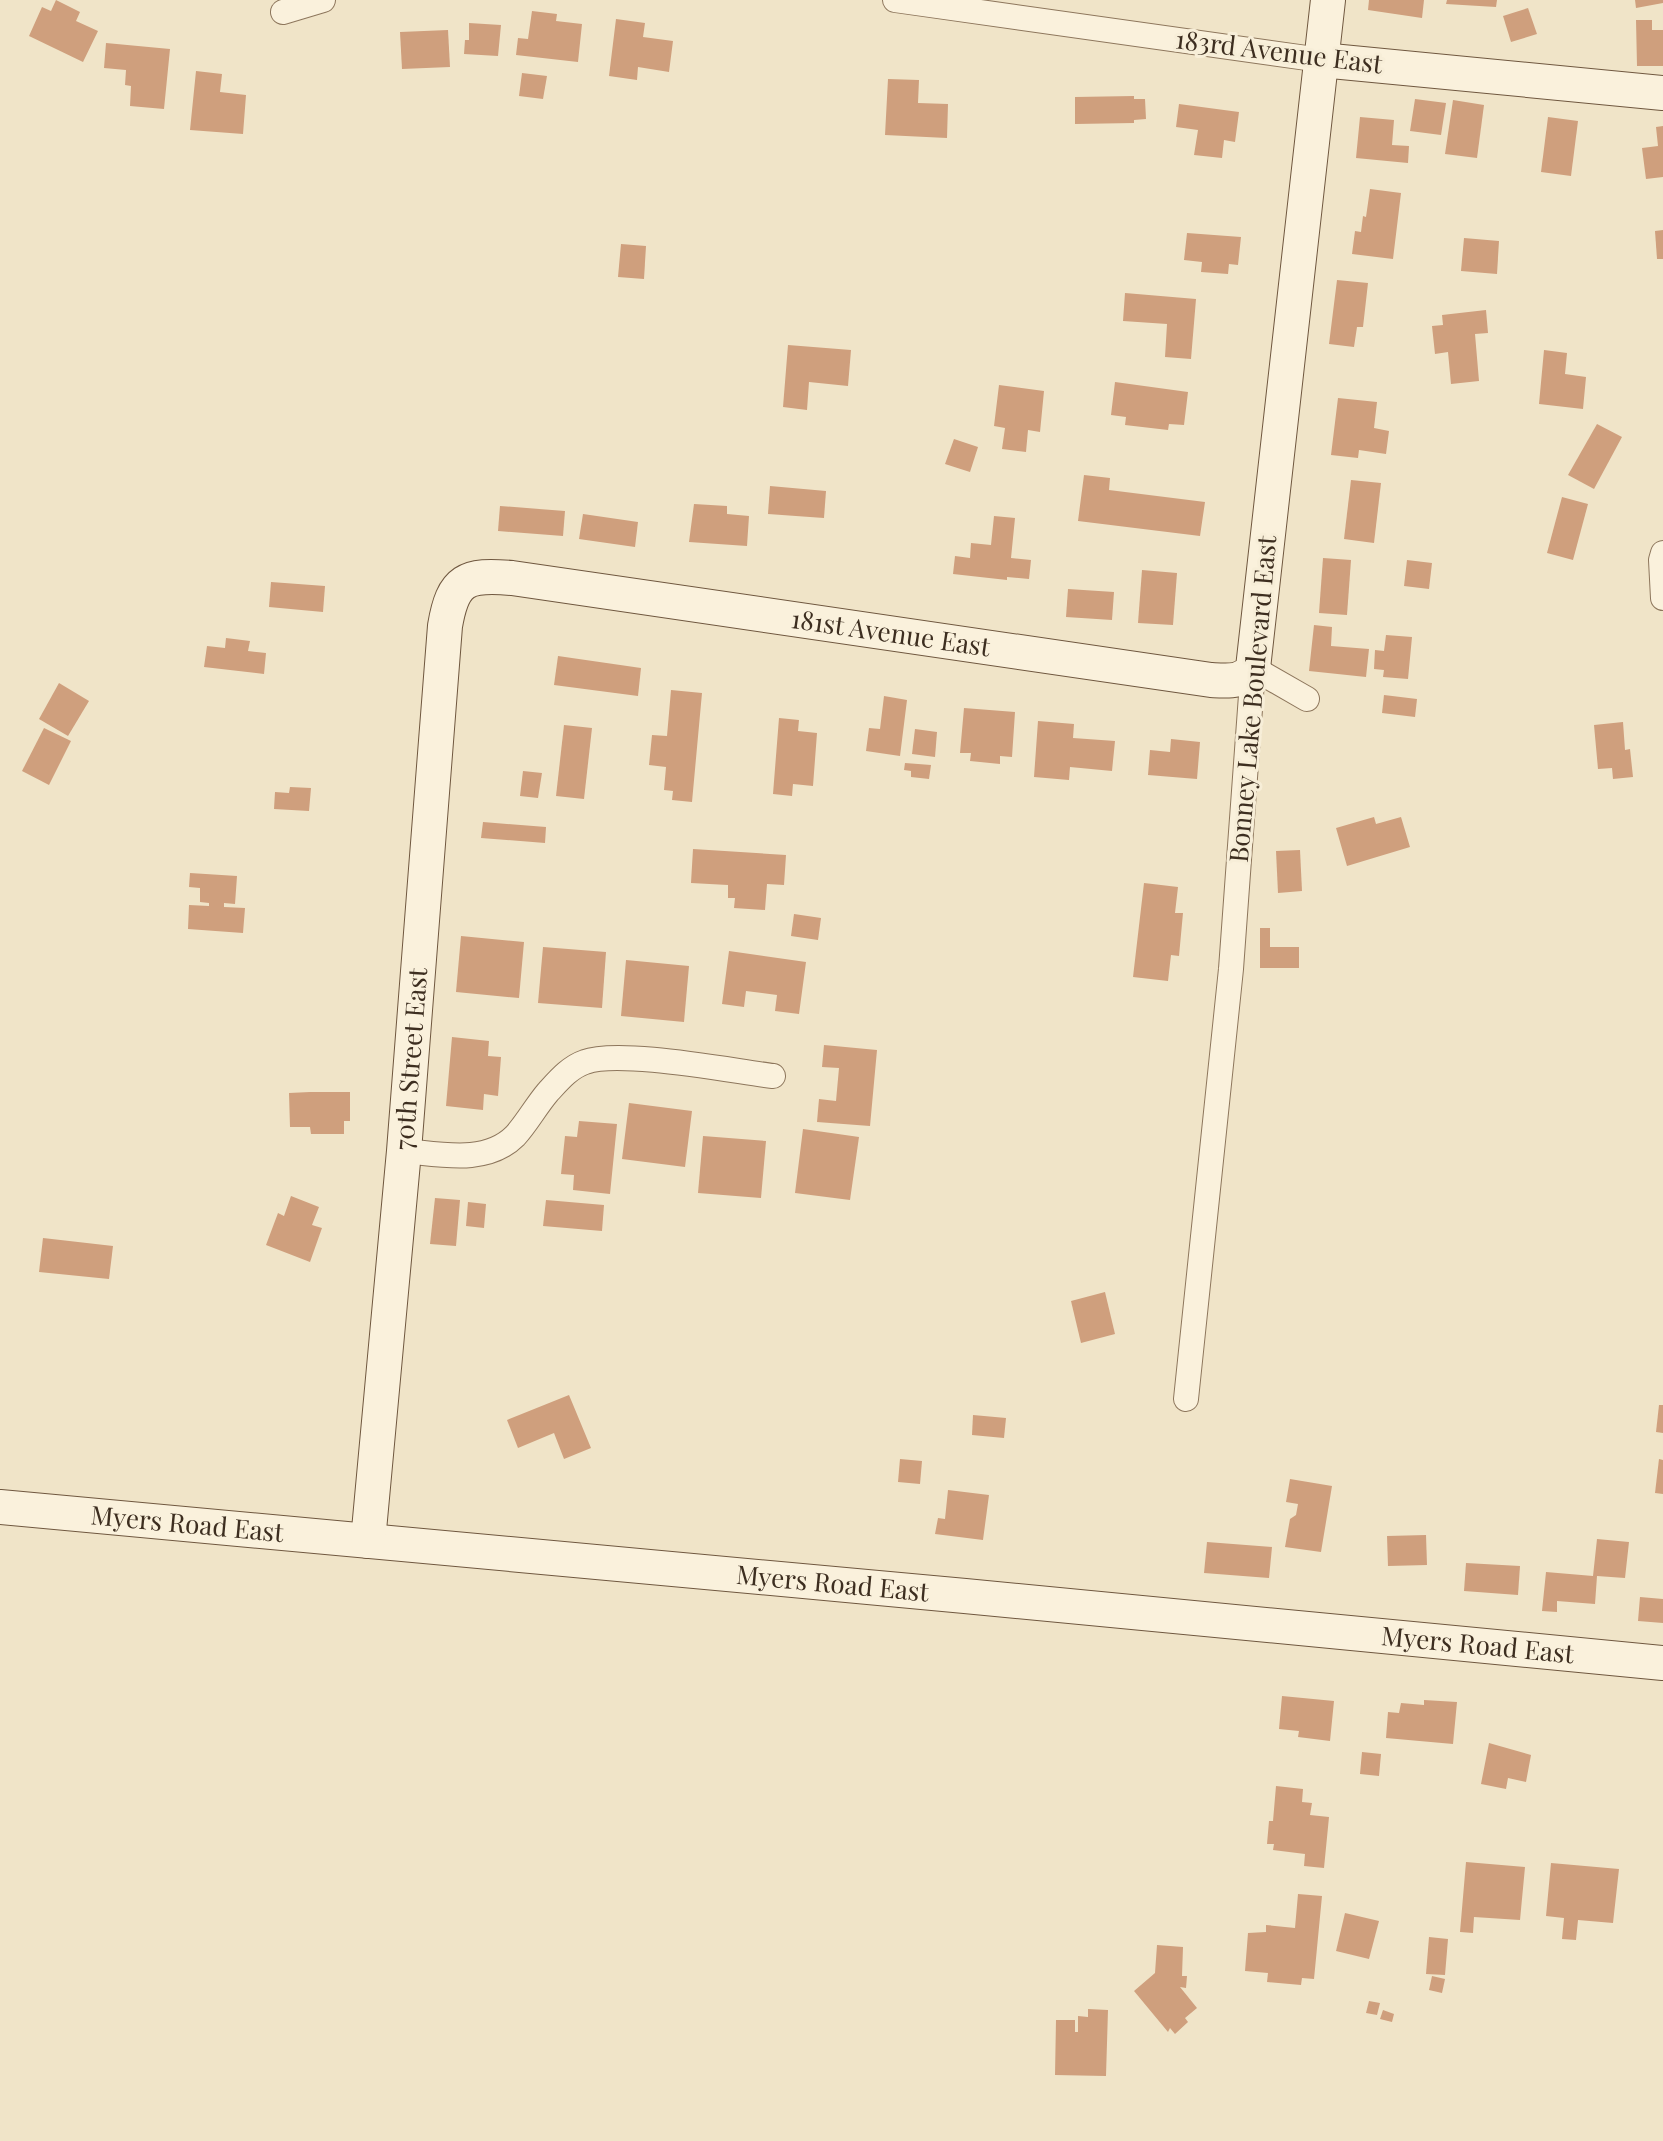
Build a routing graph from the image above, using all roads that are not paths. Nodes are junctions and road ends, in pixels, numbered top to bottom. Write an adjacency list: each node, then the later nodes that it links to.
1 (323, 0): 4 (street)
2 (895, 0): 5 (street, 183rd Avenue East)
3 (1328, 0): 5 (street, Bonney Lake Boulevard East)
4 (283, 12)
5 (1321, 60): 6 (street, 183rd Avenue East); 10 (street, Bonney Lake Boulevard East)
6 (1663, 93)
7 (1663, 553): 9 (street)
8 (462, 582): 10 (street, 181st Avenue East); 13 (street, 70th Street East)
9 (1663, 598)
10 (1253, 668): 11 (street); 14 (street, Bonney Lake Boulevard East)
11 (1307, 699)
12 (773, 1076): 13 (street)
13 (404, 1151): 16 (street, 70th Street East)
14 (1186, 1399)
15 (0, 1507): 16 (street, Myers Road East)
16 (368, 1541): 17 (street, Myers Road East)
17 (1663, 1663)

